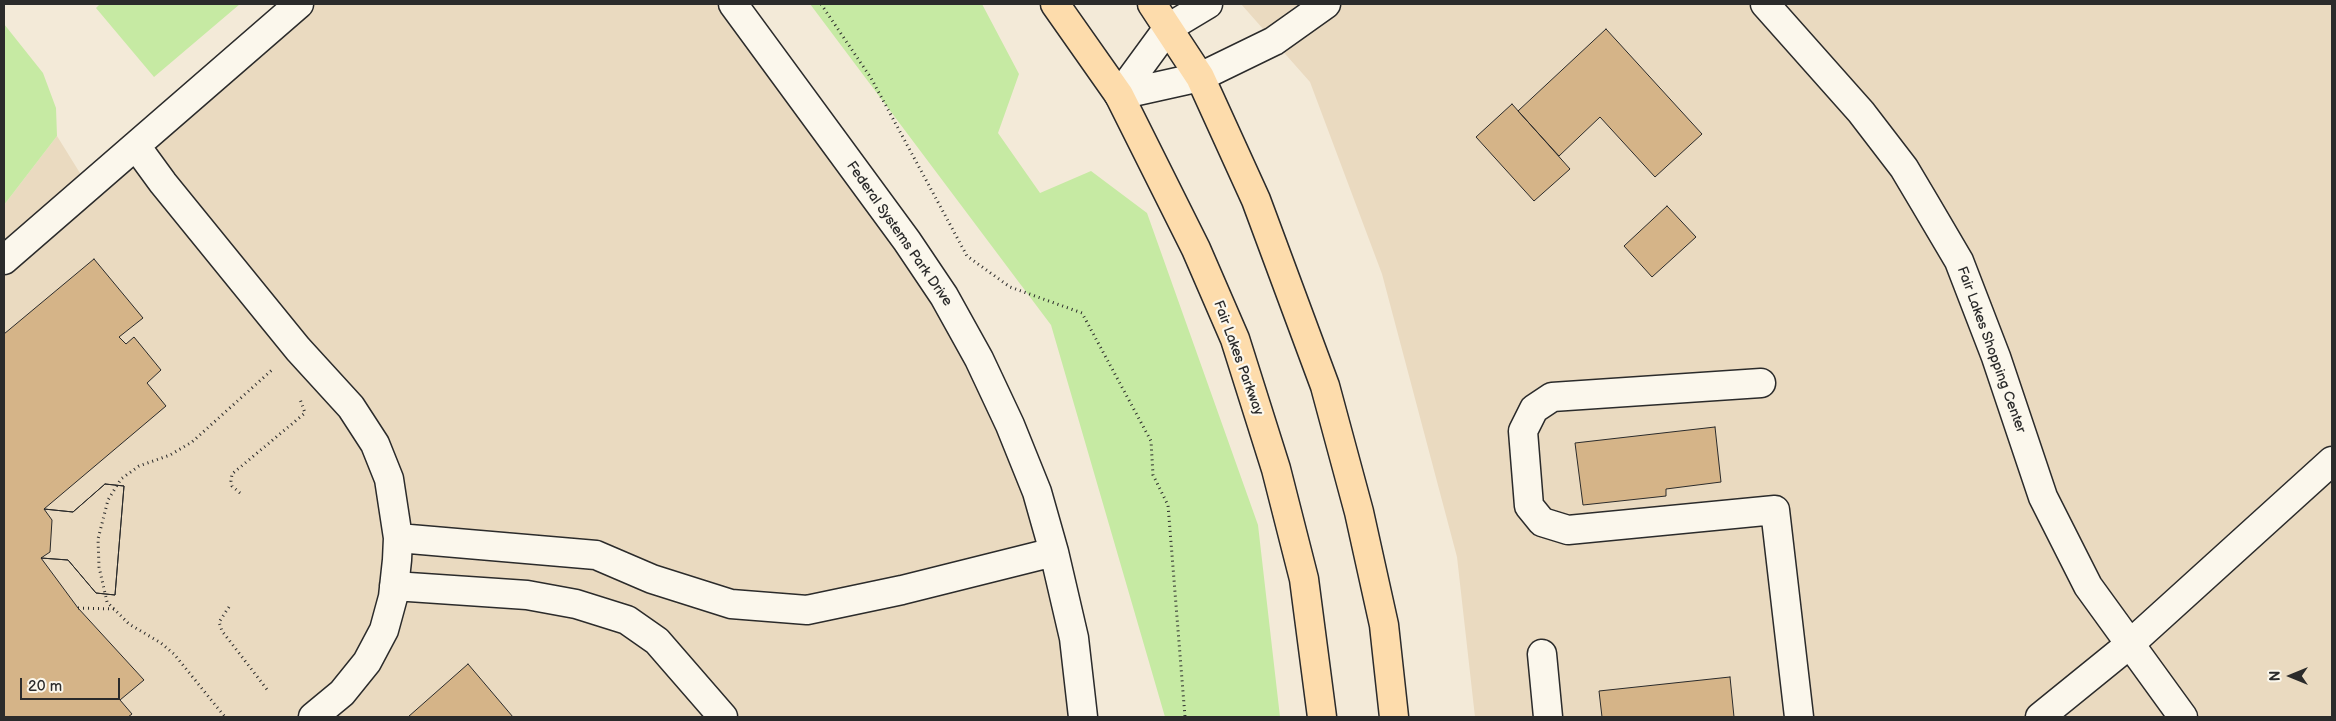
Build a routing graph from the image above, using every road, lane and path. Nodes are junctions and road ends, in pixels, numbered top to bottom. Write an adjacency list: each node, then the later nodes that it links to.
1 (299, 4): 12 (street)
2 (733, 4): 20 (street, Federal Systems Park Drive)
3 (821, 4): 32 (path)
4 (1055, 4): 11 (main road, Fair Lakes Parkway)
5 (1152, 4): 9 (main road)
6 (1208, 4): 9 (street)
7 (1326, 4): 10 (street)
8 (1765, 4): 25 (street, Fair Lakes Shopping Center)
9 (1168, 28): 10 (main road); 11 (street)
10 (1200, 77): 11 (street); 34 (main road)
11 (1119, 94): 33 (main road, Fair Lakes Parkway)
12 (136, 146): 13 (street); 19 (street)
13 (4, 260)
14 (274, 369): 24 (path)
15 (1761, 383): 36 (street)
16 (297, 392): 18 (path)
17 (2332, 461): 25 (street)
18 (240, 492)
19 (398, 538): 20 (street); 21 (street)
20 (1054, 552): 31 (street, Federal Systems Park Drive)
21 (394, 586): 29 (street); 30 (street)
22 (229, 607): 27 (path)
23 (78, 608): 24 (path)
24 (114, 609): 28 (path)
25 (2130, 644): 37 (street); 38 (street, Fair Lakes Shopping Center)
26 (1542, 654): 35 (street)
27 (269, 692)
28 (225, 717)
29 (313, 717)
30 (723, 717)
31 (1083, 717)
32 (1185, 717)
33 (1322, 717)
34 (1394, 717)
35 (1548, 717)
36 (1799, 717)
37 (2040, 717)
38 (2183, 717)

